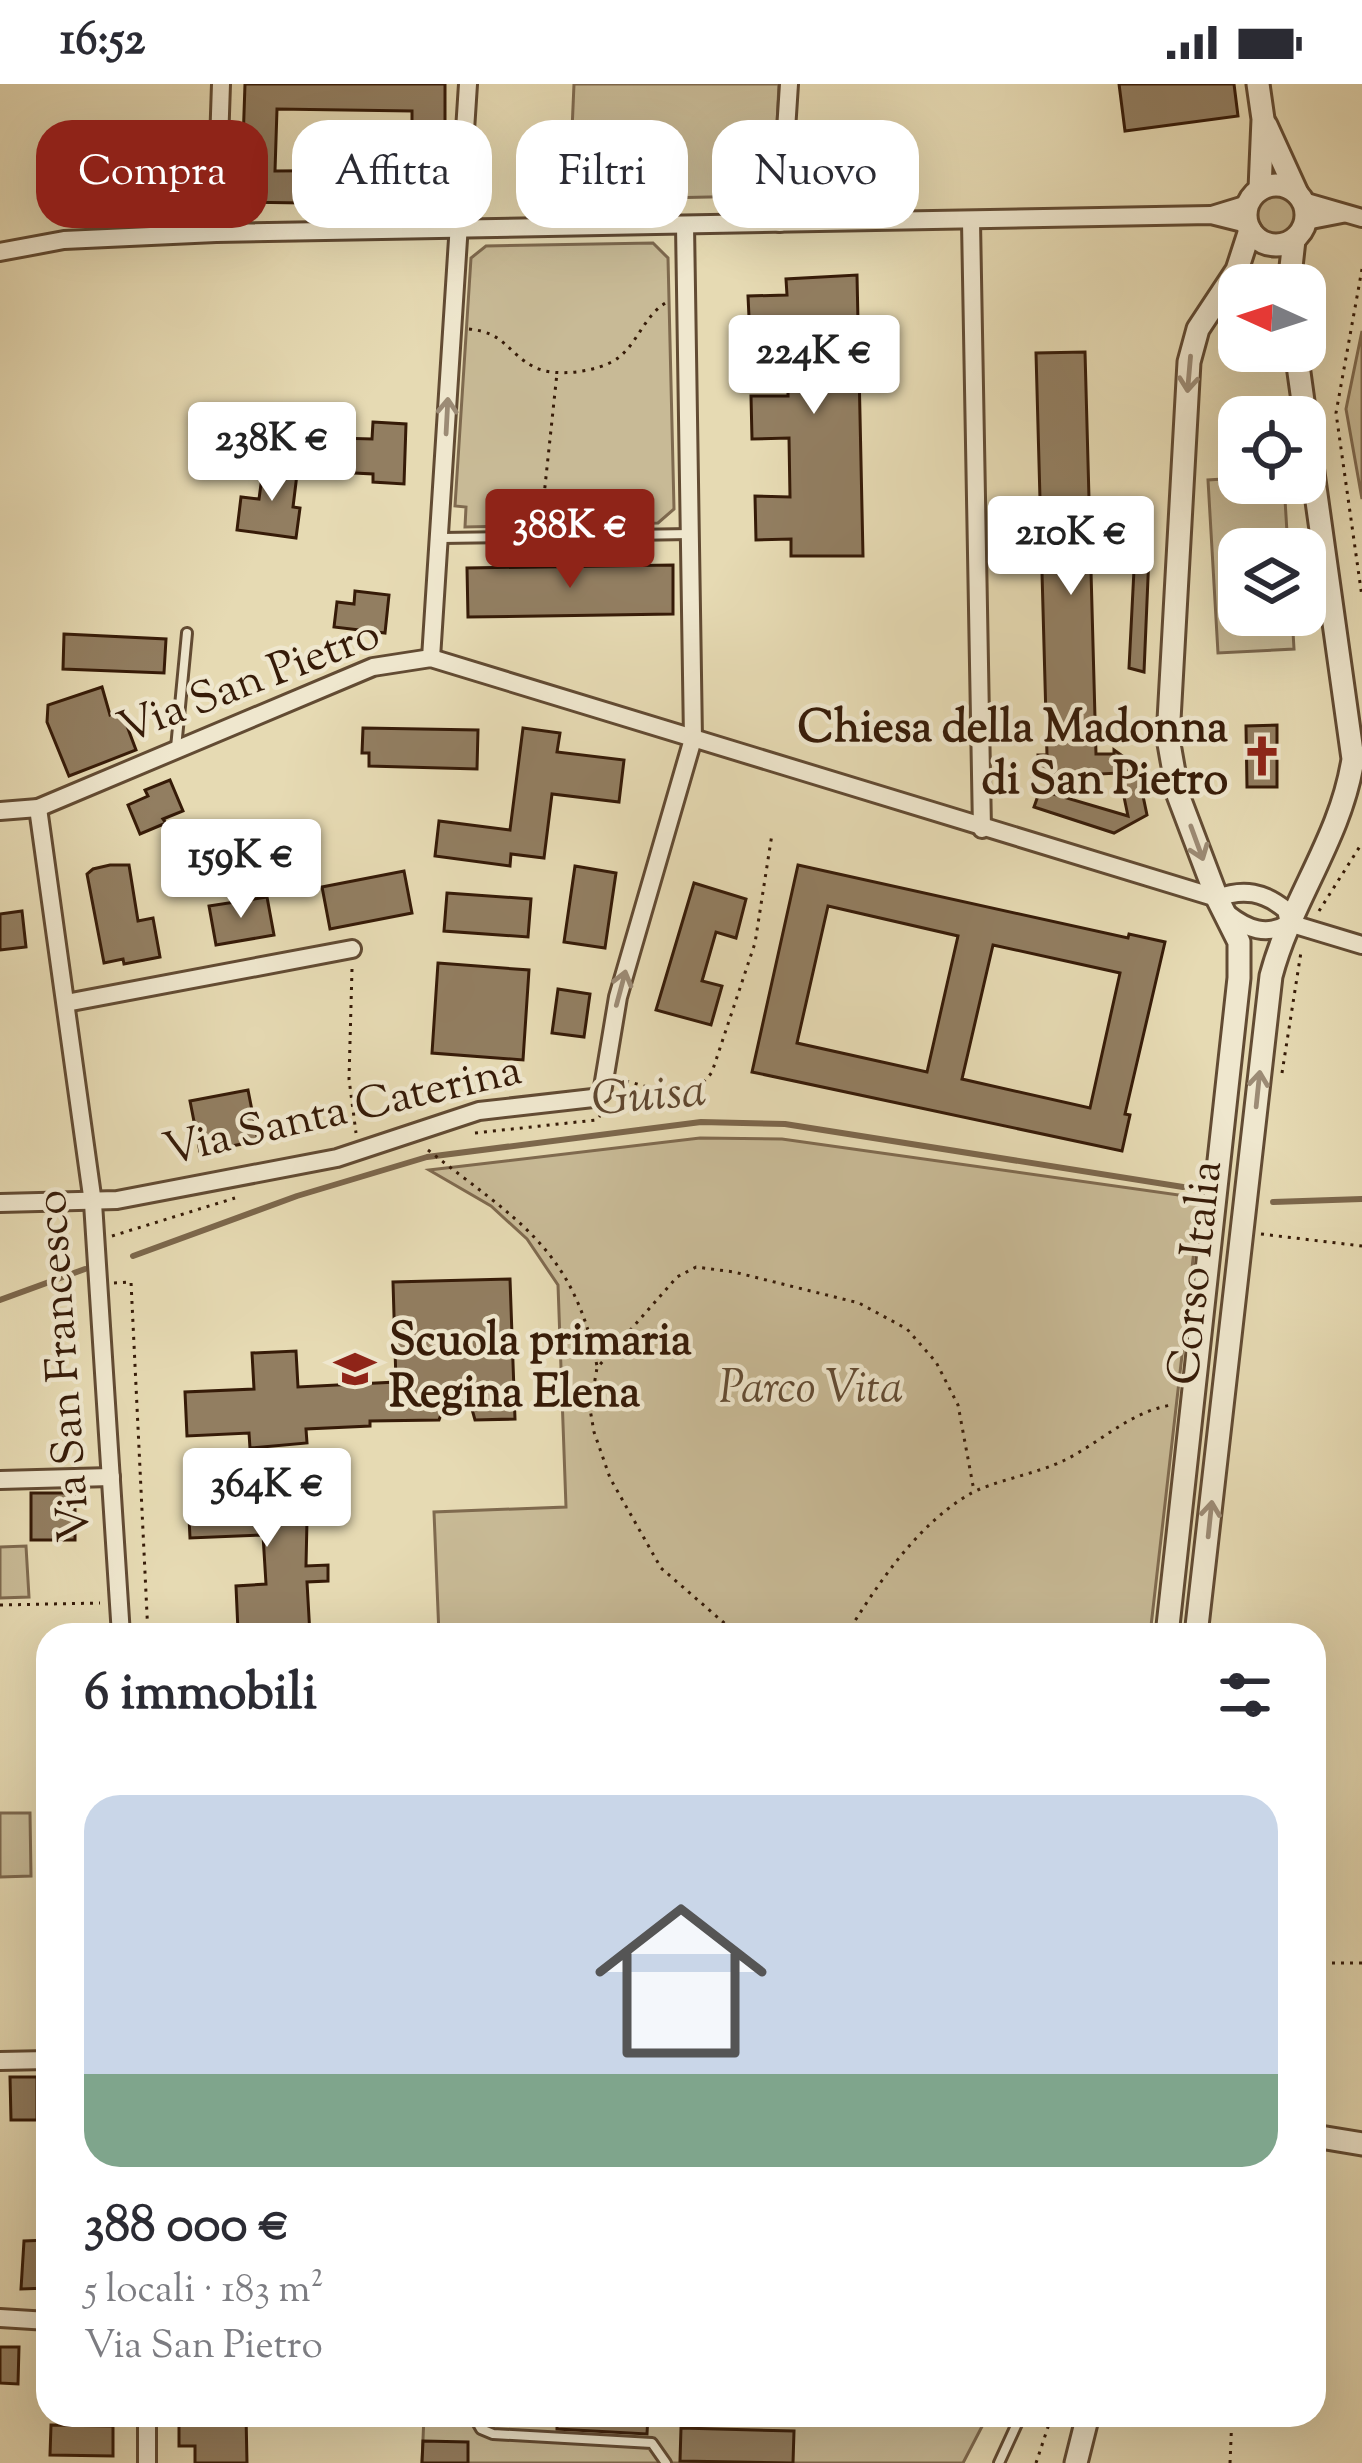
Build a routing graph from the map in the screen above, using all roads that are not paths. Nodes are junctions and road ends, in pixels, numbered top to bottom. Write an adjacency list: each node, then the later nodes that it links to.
1 (221, 84): 15 (street)
2 (468, 84): 6 (street)
3 (789, 84): 7 (street)
4 (1258, 84): 5 (street)
5 (1263, 119): 8 (street); 9 (street)
6 (466, 120)
7 (787, 120)
8 (1251, 212): 9 (street); 9 (street); 12 (street); 28 (street, one-way to 28)
9 (1300, 214): 10 (street); 17 (street)
10 (1353, 216)
11 (919, 222): 12 (street)
12 (971, 222): 27 (street)
13 (458, 228): 15 (street); 20 (street, one-way to 13)
14 (685, 228): 19 (street, Via Santa Caterina)
15 (215, 233): 16 (street)
16 (0, 252)
17 (1292, 264)
18 (1299, 372): 29 (street, Corso Italia)
19 (690, 534): 20 (lane); 23 (street, Via Santa Caterina)
20 (440, 538): 22 (street)
21 (187, 633): 24 (lane)
22 (431, 658): 23 (street, Via San Pietro); 24 (street, Via San Pietro)
23 (692, 739): 27 (street, Via San Pietro); 34 (street, Via Santa Caterina, one-way to 23)
24 (176, 749): 25 (street, Via San Pietro)
25 (38, 808): 26 (street, Via San Pietro); 32 (street, Via San Francesco)
26 (0, 812)
27 (982, 829): 28 (street, Via San Pietro)
28 (1222, 906): 29 (street); 29 (street); 38 (street, Corso Italia)
29 (1298, 924): 30 (street); 39 (street, Corso Italia, one-way to 29)
30 (1362, 945)
31 (352, 949): 32 (street)
32 (66, 1003): 34 (street, Via San Francesco)
33 (0, 1203): 34 (street, Via Santa Caterina)
34 (94, 1203): 35 (street, Via San Francesco)
35 (111, 1477): 36 (street); 37 (street, Via San Francesco)
36 (0, 1480)
37 (120, 1623)
38 (1168, 1623)
39 (1197, 1623)
40 (36, 2060): 41 (street)
41 (0, 2061)
42 (1326, 2139): 43 (street)
43 (1362, 2148): 44 (street)
44 (1326, 2149)
45 (0, 2318): 46 (street)
46 (36, 2320)
47 (147, 2427): 52 (street)
48 (480, 2427): 53 (lane)
49 (1016, 2427): 54 (lane)
50 (1074, 2427): 55 (street)
51 (1085, 2427): 56 (street)
52 (146, 2463)
53 (666, 2463)
54 (999, 2463)
55 (1066, 2463)
56 (1076, 2463)

